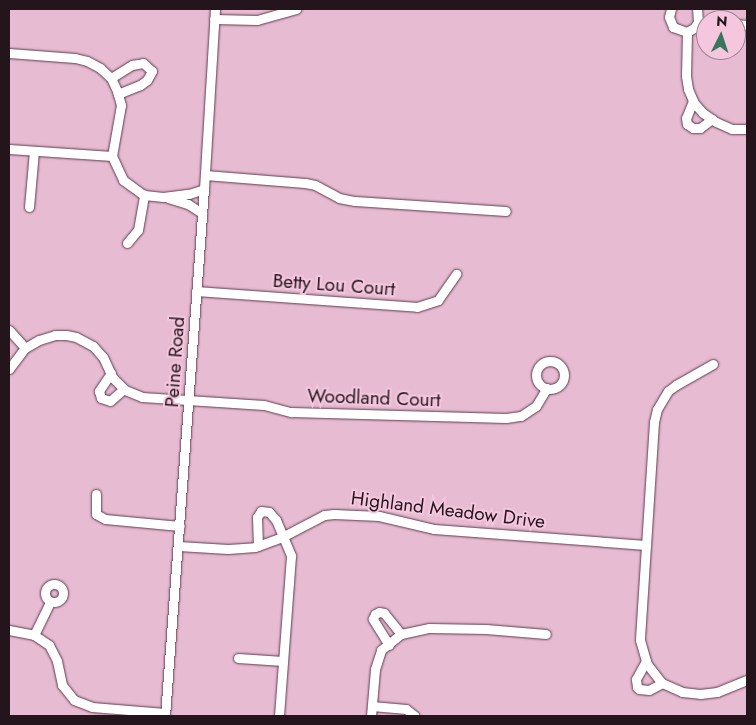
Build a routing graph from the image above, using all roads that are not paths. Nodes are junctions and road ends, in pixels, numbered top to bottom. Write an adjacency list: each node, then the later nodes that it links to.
1 (215, 9): 4 (street, Peine Road)
2 (296, 9): 4 (street)
3 (672, 9): 6 (street)
4 (214, 19): 16 (street, Peine Road)
5 (696, 26): 6 (street)
6 (687, 32): 10 (street)
7 (9, 53): 8 (street)
8 (111, 78): 9 (street); 9 (street)
9 (118, 94): 15 (street)
10 (694, 101): 11 (street); 11 (street)
11 (712, 119): 12 (street)
12 (747, 130)
13 (9, 149): 14 (street)
14 (34, 151): 15 (street); 20 (street)
15 (112, 156): 18 (street)
16 (205, 175): 17 (street, Peine Road); 21 (street)
17 (204, 189): 19 (street); 22 (street, Peine Road)
18 (144, 195): 19 (street); 23 (street)
19 (163, 197): 22 (street)
20 (29, 207)
21 (506, 211)
22 (202, 213): 25 (street, Peine Road)
23 (127, 243)
24 (456, 274): 25 (street, Betty Lou Court)
25 (196, 291): 33 (street, Peine Road)
26 (9, 330): 27 (street)
27 (25, 348): 29 (street); 30 (street)
28 (713, 364): 37 (street)
29 (9, 369)
30 (111, 373): 32 (street); 32 (street)
31 (547, 388): 33 (street, Woodland Court)
32 (124, 389): 33 (street, Woodland Court)
33 (189, 401): 35 (street, Peine Road)
34 (96, 494): 35 (street)
35 (180, 526): 38 (street, Peine Road)
36 (282, 537): 37 (street, Highland Meadow Drive); 39 (street, Highland Meadow Drive); 39 (street); 47 (street)
37 (645, 545): 48 (street)
38 (178, 546): 39 (street, Highland Meadow Drive); 52 (street, Peine Road)
39 (258, 546)
40 (50, 602): 44 (street)
41 (9, 630): 44 (street)
42 (401, 634): 43 (street); 45 (street); 45 (street)
43 (546, 634)
44 (34, 635): 52 (street)
45 (389, 644): 51 (street)
46 (238, 658): 47 (street)
47 (283, 661): 53 (street)
48 (646, 661): 50 (street); 50 (street)
49 (747, 680): 50 (street)
50 (662, 683)
51 (372, 706): 54 (street); 55 (street)
52 (165, 715)
53 (279, 716)
54 (371, 716)
55 (415, 716)

